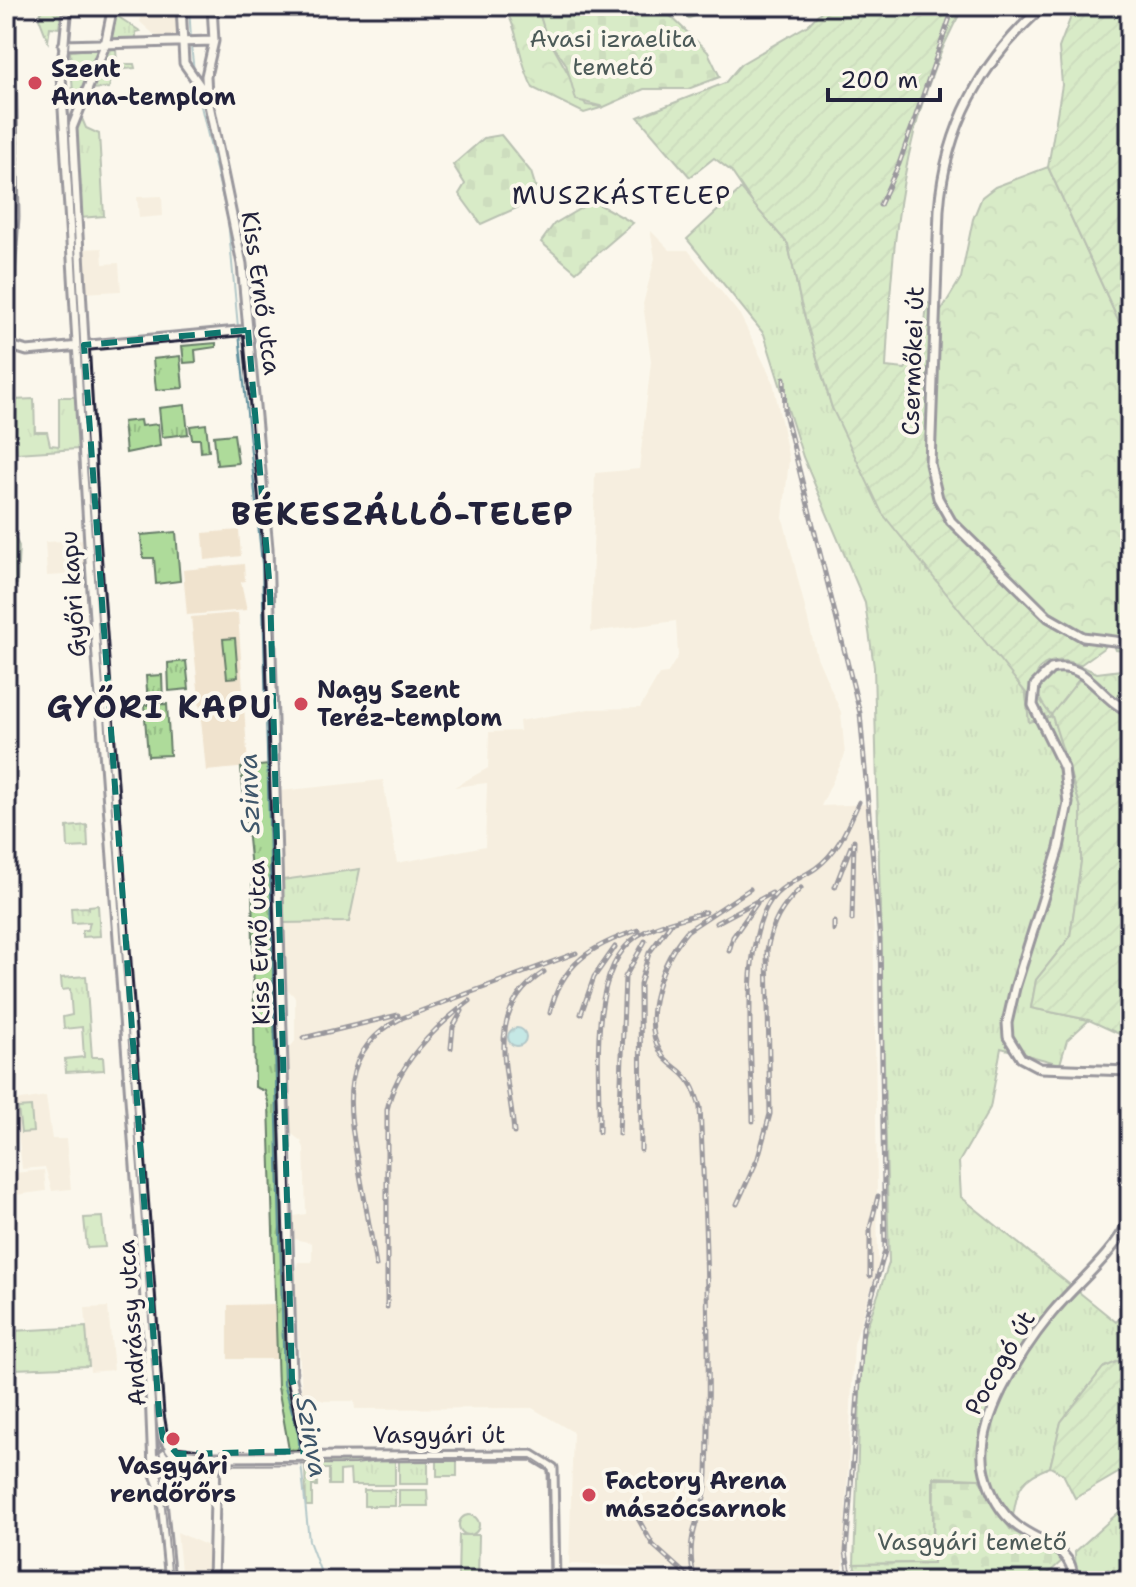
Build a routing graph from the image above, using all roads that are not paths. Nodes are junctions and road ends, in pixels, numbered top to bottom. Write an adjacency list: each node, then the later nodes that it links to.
1 (10, 6): 13 (street)
2 (68, 6): 9 (street, Győri kapu)
3 (113, 6): 10 (street, Győri kapu)
4 (181, 6): 7 (street)
5 (212, 6): 8 (street, Kiss Ernő utca)
6 (1044, 6): 17 (street, Csermőkei út)
7 (187, 41): 8 (street); 10 (street); 11 (street, Kiss Ernő utca)
8 (214, 41): 11 (street, Kiss Ernő utca)
9 (63, 45): 10 (street); 14 (street, Győri kapu)
10 (105, 45): 14 (street, Győri kapu)
11 (207, 95): 12 (street, Kiss Ernő utca)
12 (246, 330): 14 (street); 23 (street, Kiss Ernő utca)
13 (7, 338): 15 (street)
14 (80, 346): 15 (street); 16 (street, Győri kapu); 20 (street, Győri kapu)
15 (58, 349): 16 (street)
16 (78, 362): 20 (street, Győri kapu)
17 (1130, 643)
18 (1130, 711): 19 (street)
19 (1130, 1071)
20 (139, 1186): 22 (street, Andrássy utca); 25 (street, Andrássy utca)
21 (1130, 1220): 31 (street, Pocogó út)
22 (177, 1454): 24 (street, Vasgyári út); 25 (street); 26 (street)
23 (302, 1455): 24 (street, Vasgyári út); 30 (street, Vasgyári út)
24 (212, 1457): 26 (street); 29 (street)
25 (154, 1461): 27 (street)
26 (184, 1473): 27 (street)
27 (156, 1477): 28 (street)
28 (170, 1581)
29 (213, 1581)
30 (555, 1581)
31 (1073, 1581)

